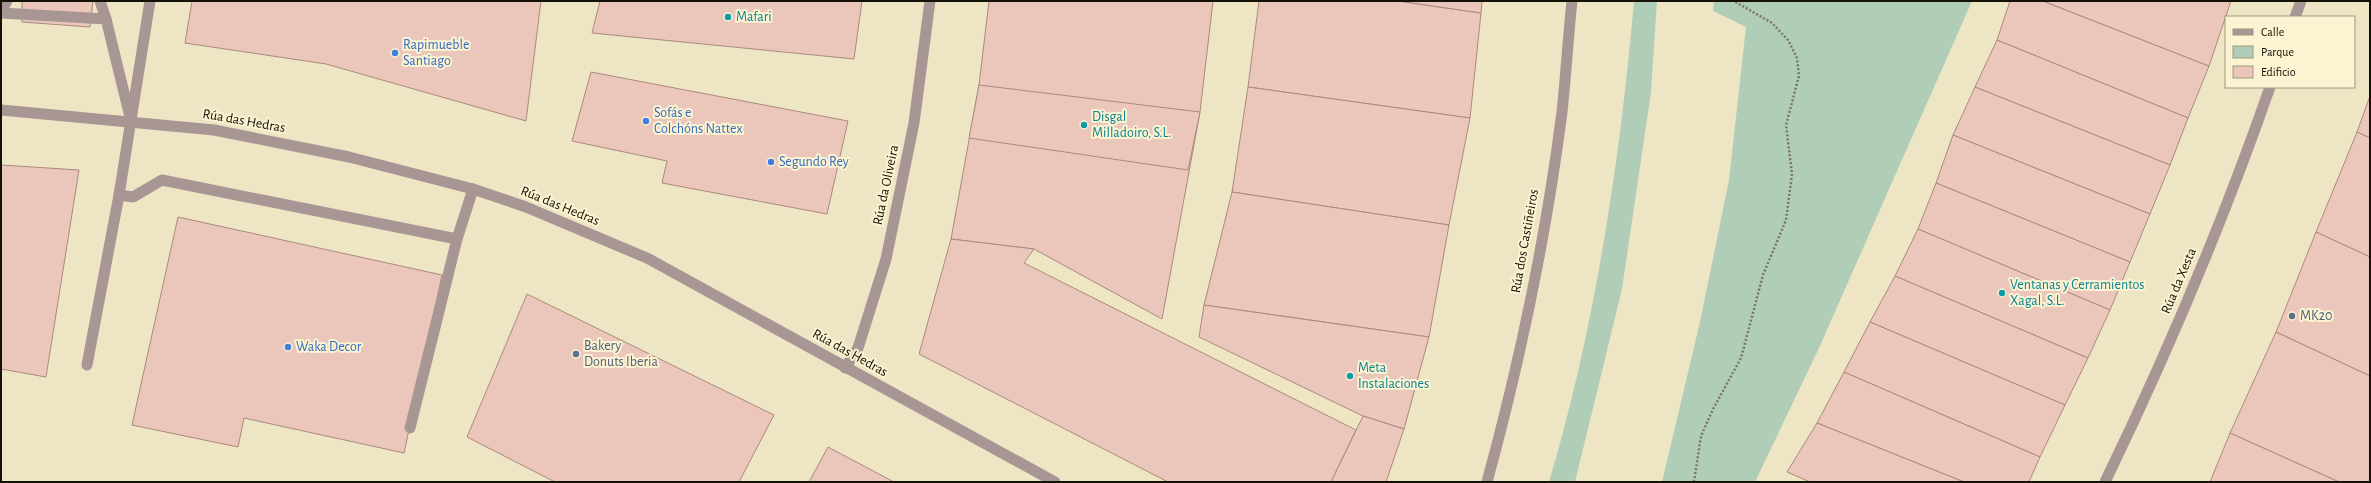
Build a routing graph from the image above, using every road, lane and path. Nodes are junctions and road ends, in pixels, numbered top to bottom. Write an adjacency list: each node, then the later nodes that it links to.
1 (2, 1): 10 (street)
2 (7, 1): 11 (street)
3 (100, 1): 13 (street)
4 (106, 1): 13 (street)
5 (150, 1): 16 (street)
6 (930, 1): 21 (street, Rúa da Oliveira)
7 (1572, 1): 24 (street, Rúa dos Castiñeiros)
8 (1734, 1): 25 (path)
9 (2301, 1): 12 (street)
10 (1, 8)
11 (1, 12): 13 (street)
12 (2295, 16)
13 (106, 19): 16 (street)
14 (2270, 88): 26 (street, Rúa da Xesta)
15 (1, 110): 16 (street, Rúa das Hedras)
16 (131, 122): 17 (street, Rúa das Hedras); 18 (street)
17 (473, 189): 19 (street); 21 (street, Rúa das Hedras)
18 (119, 195): 19 (street); 20 (street)
19 (457, 239): 22 (street)
20 (87, 365)
21 (845, 368): 23 (street, Rúa das Hedras)
22 (410, 428)
23 (1055, 482)
24 (1487, 482)
25 (1694, 482)
26 (2106, 482)

